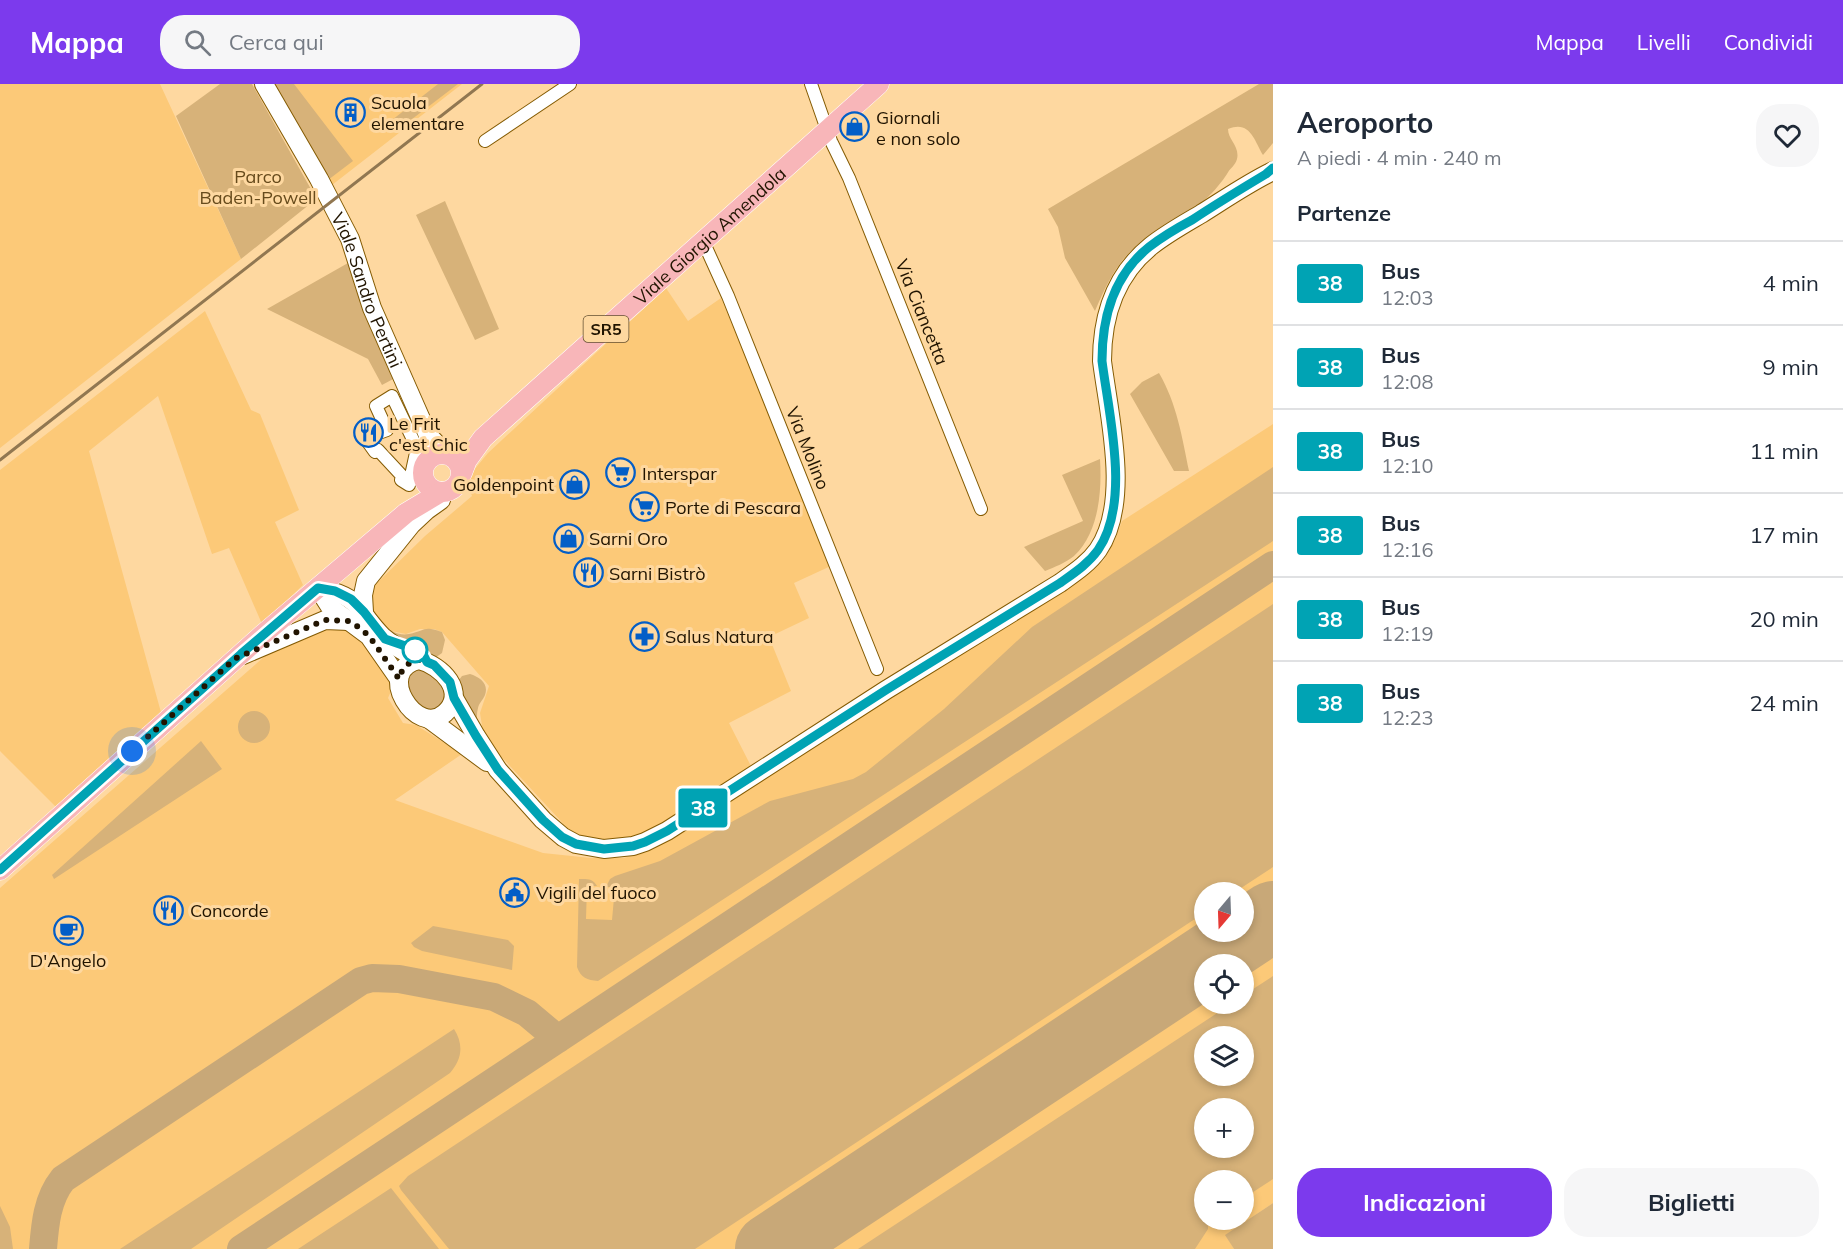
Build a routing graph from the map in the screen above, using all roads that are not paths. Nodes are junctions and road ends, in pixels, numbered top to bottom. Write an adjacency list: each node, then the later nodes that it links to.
1 (264, 84): 9 (street, Viale Sandro Pertini)
2 (570, 84): 6 (street)
3 (811, 84): 5 (street, Via Ciancetta)
4 (879, 84): 5 (main road, SR5)
5 (827, 130): 8 (main road, Viale Giorgio Amendola / SR5); 15 (street, Via Ciancetta)
6 (485, 141)
7 (1271, 171): 25 (street)
8 (703, 241): 10 (main road, Viale Giorgio Amendola / SR5); 21 (street, Via Molino)
9 (428, 435): 11 (street, Viale Sandro Pertini); 13 (street, Viale Sandro Pertini)
10 (483, 438): 11 (main road, Viale Giorgio Amendola / SR5); 12 (main road, Viale Giorgio Amendola / SR5)
11 (448, 454): 12 (main road); 13 (main road, SR5)
12 (462, 473): 14 (main road, SR5)
13 (420, 476): 13 (street); 14 (main road); 16 (main road, SR5)
14 (445, 491): 16 (main road, SR5); 18 (street)
15 (981, 509)
16 (406, 513): 17 (main road, SR5)
17 (318, 588): 18 (street); 19 (main road, SR5)
18 (357, 616): 19 (street); 20 (street); 22 (street)
19 (236, 658): 26 (main road, SR5)
20 (419, 660): 22 (street); 23 (street)
21 (877, 669)
22 (399, 679): 24 (street)
23 (454, 698): 24 (street); 25 (street)
24 (429, 719): 25 (street)
25 (498, 770)
26 (0, 870)

